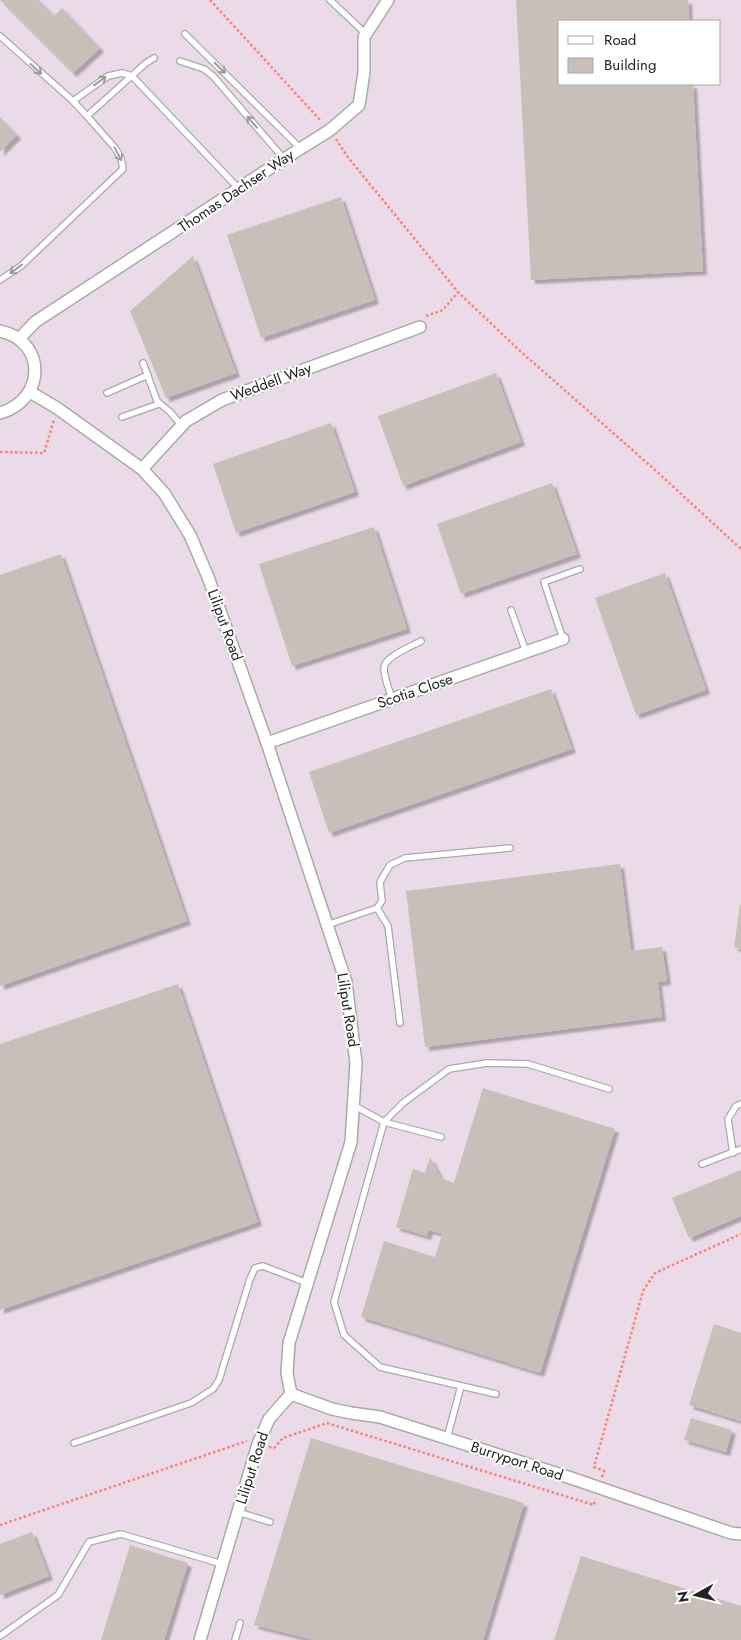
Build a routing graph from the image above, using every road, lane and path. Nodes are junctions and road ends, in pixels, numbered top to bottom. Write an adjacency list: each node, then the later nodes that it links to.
1 (210, 0): 12 (path)
2 (330, 0): 5 (lane)
3 (388, 0): 5 (street, Thomas Dachser Way)
4 (185, 34): 13 (lane, one-way to 13)
5 (366, 34): 12 (street, Thomas Dachser Way)
6 (0, 36): 10 (lane, one-way to 10)
7 (154, 58): 9 (lane)
8 (180, 61): 14 (lane, one-way to 8)
9 (132, 76): 10 (lane, one-way to 9); 11 (lane); 15 (lane)
10 (73, 102): 11 (lane)
11 (87, 116): 16 (lane, one-way to 16)
12 (330, 130): 13 (street, Thomas Dachser Way); 17 (path)
13 (300, 148): 14 (street, Thomas Dachser Way)
14 (284, 158): 15 (street, Thomas Dachser Way)
15 (239, 189): 20 (street, Thomas Dachser Way)
16 (0, 280)
17 (458, 292): 18 (path); 32 (path)
18 (420, 327): 29 (street, Weddell Way)
19 (0, 332): 20 (street)
20 (19, 339): 23 (street)
21 (143, 363): 22 (lane)
22 (148, 375): 24 (lane); 25 (lane)
23 (30, 392): 26 (street, Liliput Road); 27 (street)
24 (107, 393)
25 (159, 404): 28 (lane); 29 (lane)
26 (57, 408): 30 (path); 31 (street, Liliput Road)
27 (0, 413)
28 (122, 417)
29 (182, 426): 31 (street, Weddell Way)
30 (0, 452)
31 (142, 469): 39 (street, Liliput Road)
32 (741, 549)
33 (580, 569): 35 (lane)
34 (511, 610): 37 (lane)
35 (563, 639): 37 (street, Scotia Close)
36 (421, 641): 38 (lane)
37 (526, 652): 38 (street, Scotia Close)
38 (392, 699): 39 (street, Scotia Close)
39 (267, 743): 42 (street, Liliput Road)
40 (510, 848): 41 (lane)
41 (377, 908): 42 (lane); 43 (lane)
42 (327, 925): 46 (street, Liliput Road)
43 (400, 1023)
44 (609, 1089): 47 (lane)
45 (741, 1104): 50 (lane)
46 (353, 1105): 47 (lane); 53 (street, Liliput Road)
47 (384, 1122): 48 (lane); 54 (lane)
48 (441, 1137)
49 (741, 1149): 50 (lane)
50 (733, 1152): 51 (lane)
51 (702, 1164)
52 (741, 1234): 61 (path)
53 (307, 1283): 55 (street, Liliput Road); 59 (lane)
54 (461, 1386): 56 (lane); 57 (lane)
55 (291, 1394): 57 (street, Burryport Road); 63 (street, Liliput Road)
56 (496, 1394)
57 (447, 1438): 66 (street, Burryport Road)
58 (247, 1441): 65 (path)
59 (74, 1443)
60 (266, 1446): 62 (path)
61 (604, 1471)
62 (594, 1505)
63 (238, 1512): 64 (lane); 67 (street, Liliput Road)
64 (270, 1522)
65 (0, 1525)
66 (741, 1534)
67 (222, 1564): 69 (lane); 70 (street, Liliput Road)
68 (240, 1623): 71 (lane)
69 (0, 1636)
70 (200, 1640)
71 (235, 1640)

